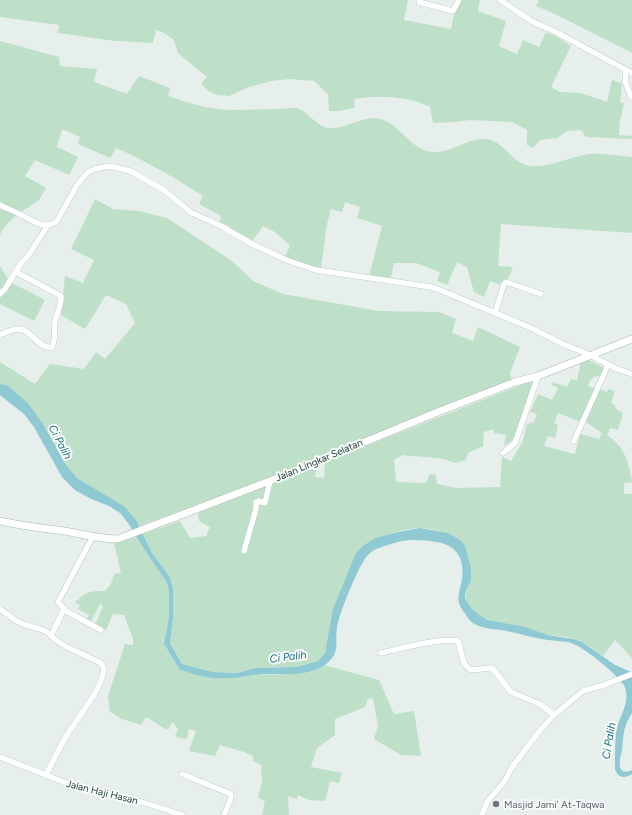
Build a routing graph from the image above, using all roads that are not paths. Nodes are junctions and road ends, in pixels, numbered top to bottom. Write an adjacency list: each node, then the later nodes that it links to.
1 (459, 0): 3 (street)
2 (500, 0): 4 (street)
3 (419, 2)
4 (626, 71): 5 (street); 6 (street)
5 (632, 73)
6 (632, 98)
7 (0, 205): 8 (street)
8 (48, 225): 9 (street); 12 (street)
9 (16, 272): 10 (street); 13 (street)
10 (0, 294)
11 (541, 294): 12 (street)
12 (495, 313): 15 (street)
13 (0, 335)
14 (632, 339): 15 (street, Jalan Lingkar Selatan)
15 (590, 355): 16 (street); 18 (street, Jalan Lingkar Selatan)
16 (608, 365): 17 (street); 19 (street)
17 (632, 374)
18 (538, 376): 20 (street); 21 (street, Jalan Lingkar Selatan)
19 (574, 441)
20 (503, 453)
21 (270, 481): 23 (street, Jalan Lingkar Selatan); 24 (street)
22 (0, 521): 23 (street, Jalan Lingkar Selatan)
23 (92, 538): 26 (street)
24 (244, 551)
25 (0, 609): 28 (street)
26 (64, 609): 27 (street); 28 (street)
27 (101, 630)
28 (51, 636): 34 (street)
29 (381, 653): 31 (street)
30 (632, 674): 31 (street)
31 (554, 715): 37 (street)
32 (0, 757): 34 (street, Jalan Haji Hasan)
33 (182, 774): 36 (street)
34 (46, 775): 35 (street, Jalan Haji Hasan)
35 (183, 815)
36 (224, 815)
37 (482, 815)

